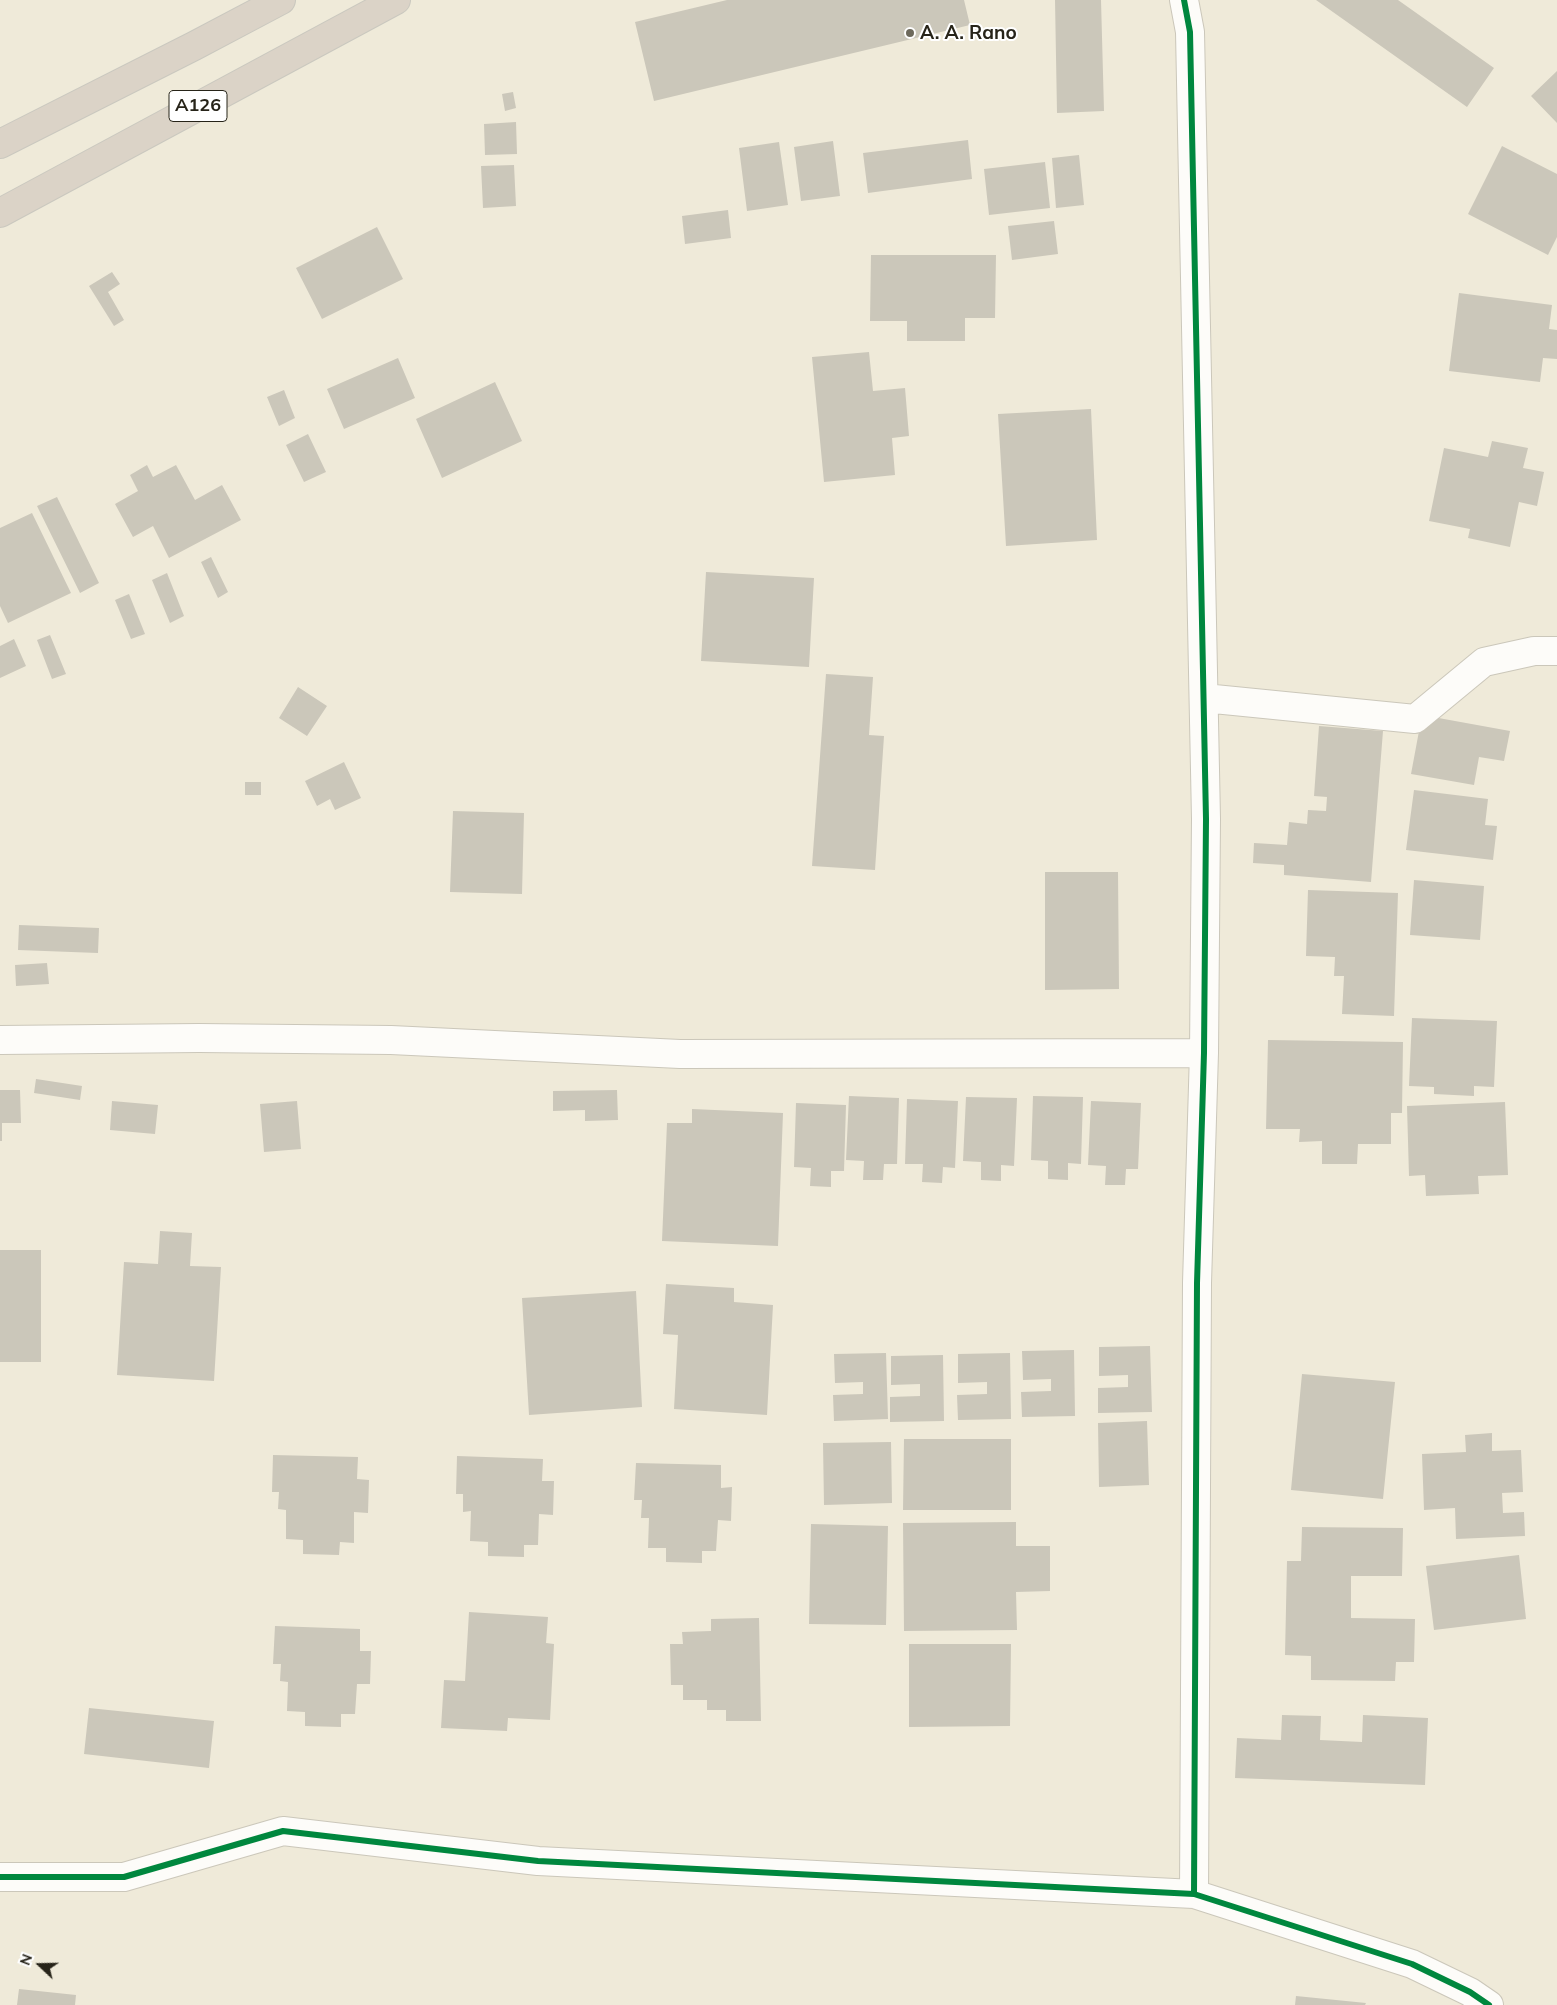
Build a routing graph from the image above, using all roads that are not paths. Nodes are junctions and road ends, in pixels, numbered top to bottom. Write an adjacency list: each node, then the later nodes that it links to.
1 (281, 0): 4 (highway)
2 (396, 0): 5 (highway, A126)
3 (1184, 0): 7 (street)
4 (0, 144)
5 (0, 213)
6 (1557, 651): 7 (street)
7 (1204, 698): 9 (street)
8 (0, 1040): 9 (street)
9 (1204, 1053): 11 (street)
10 (0, 1877): 11 (street)
11 (1194, 1894): 12 (street)
12 (1489, 2005)

